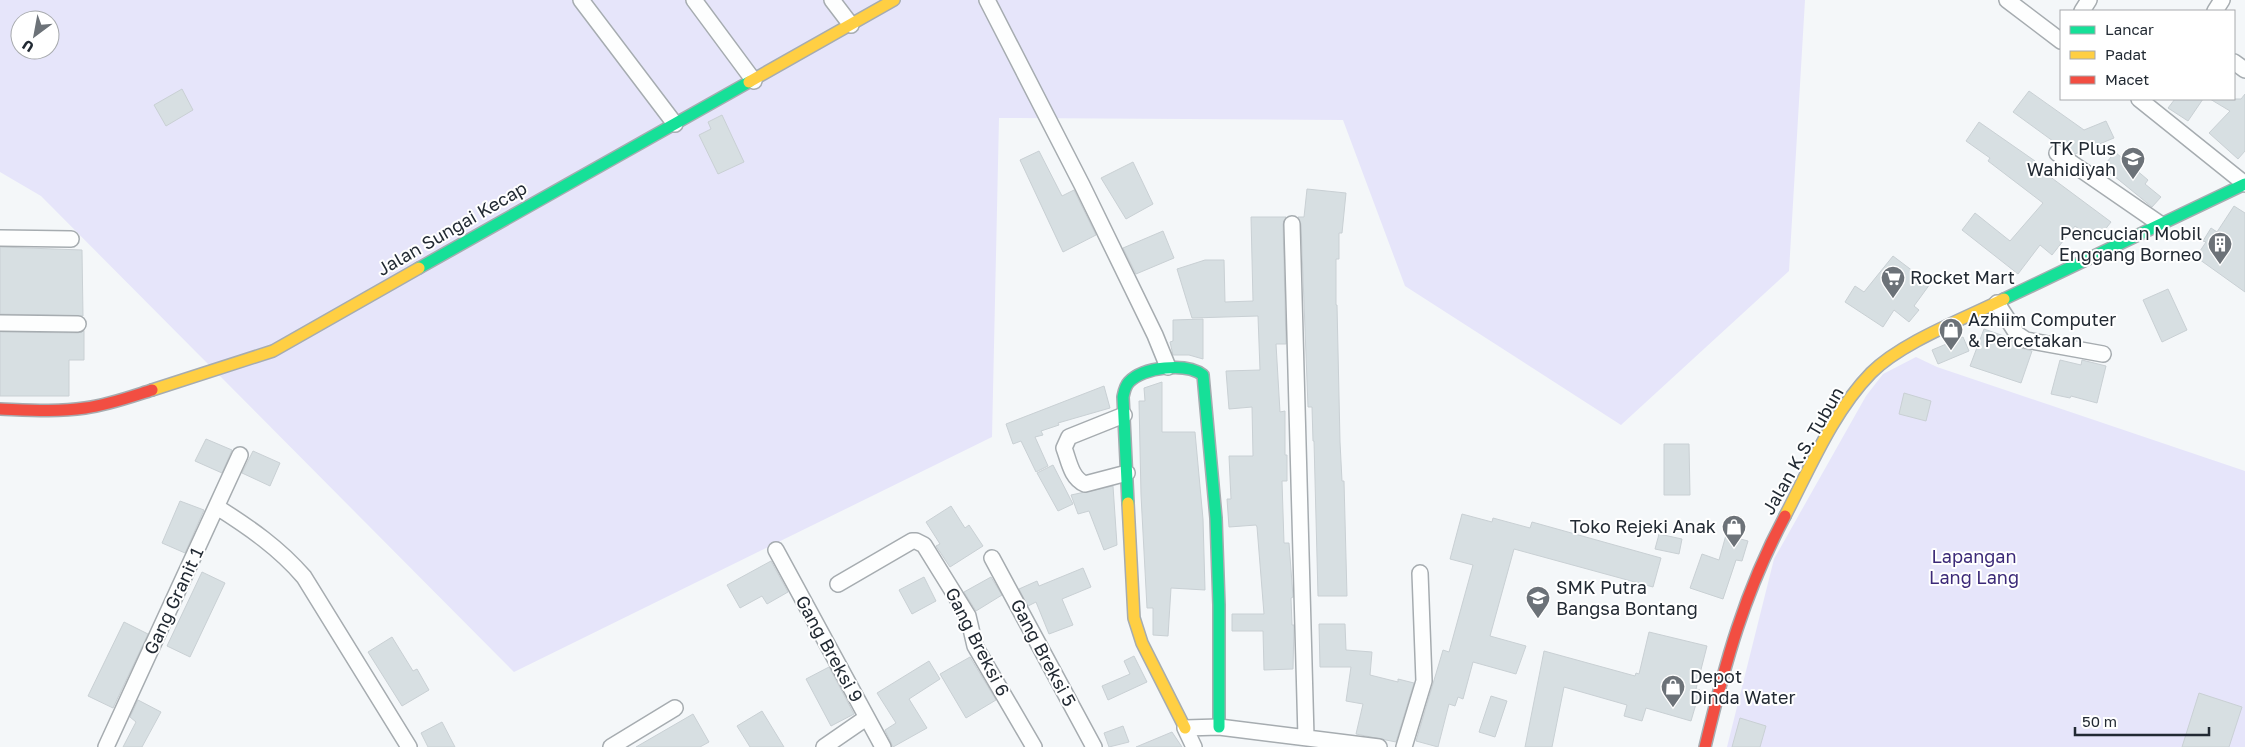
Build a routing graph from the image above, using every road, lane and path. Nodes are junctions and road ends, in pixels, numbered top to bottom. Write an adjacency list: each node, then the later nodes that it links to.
1 (581, 0): 12 (street)
2 (694, 0): 9 (street)
3 (832, 0): 7 (street)
4 (894, 0): 7 (street, Jalan Sungai Kecap)
5 (987, 0): 23 (street)
6 (2008, 0): 8 (street)
7 (851, 25): 9 (street, Jalan Sungai Kecap)
8 (2060, 40)
9 (754, 81): 12 (street, Jalan Sungai Kecap)
10 (2142, 100): 11 (street)
11 (2160, 105): 14 (street)
12 (674, 124): 24 (street, Jalan Sungai Kecap)
13 (2057, 153): 16 (street)
14 (2245, 184): 16 (street, Jalan K.S. Tubun)
15 (1292, 224): 37 (street)
16 (2160, 224): 19 (street, Jalan K.S. Tubun)
17 (0, 238): 18 (street)
18 (72, 239)
19 (1997, 303): 22 (street); 48 (street, Jalan K.S. Tubun)
20 (0, 323): 21 (street)
21 (78, 324)
22 (2103, 354)
23 (1168, 367): 25 (street); 35 (street)
24 (0, 409)
25 (1124, 415): 27 (street); 27 (street)
26 (240, 455): 28 (street, Gang Granit 1)
27 (1127, 473): 36 (street)
28 (217, 507): 38 (street, Gang Granit 1); 39 (street)
29 (776, 550): 34 (street, Gang Breksi 9)
30 (992, 558): 44 (street, Gang Breksi 5)
31 (1420, 573): 47 (street)
32 (838, 584): 43 (street, Gang Breksi 6)
33 (675, 708): 40 (street)
34 (866, 718): 41 (street); 42 (street, Gang Breksi 9)
35 (1219, 727): 36 (street); 37 (street)
36 (1185, 728): 45 (street)
37 (1306, 737): 46 (street)
38 (106, 747)
39 (409, 747)
40 (610, 747)
41 (824, 747)
42 (883, 747)
43 (1034, 747)
44 (1094, 747)
45 (1194, 747)
46 (1379, 747)
47 (1404, 747)
48 (1705, 747)

